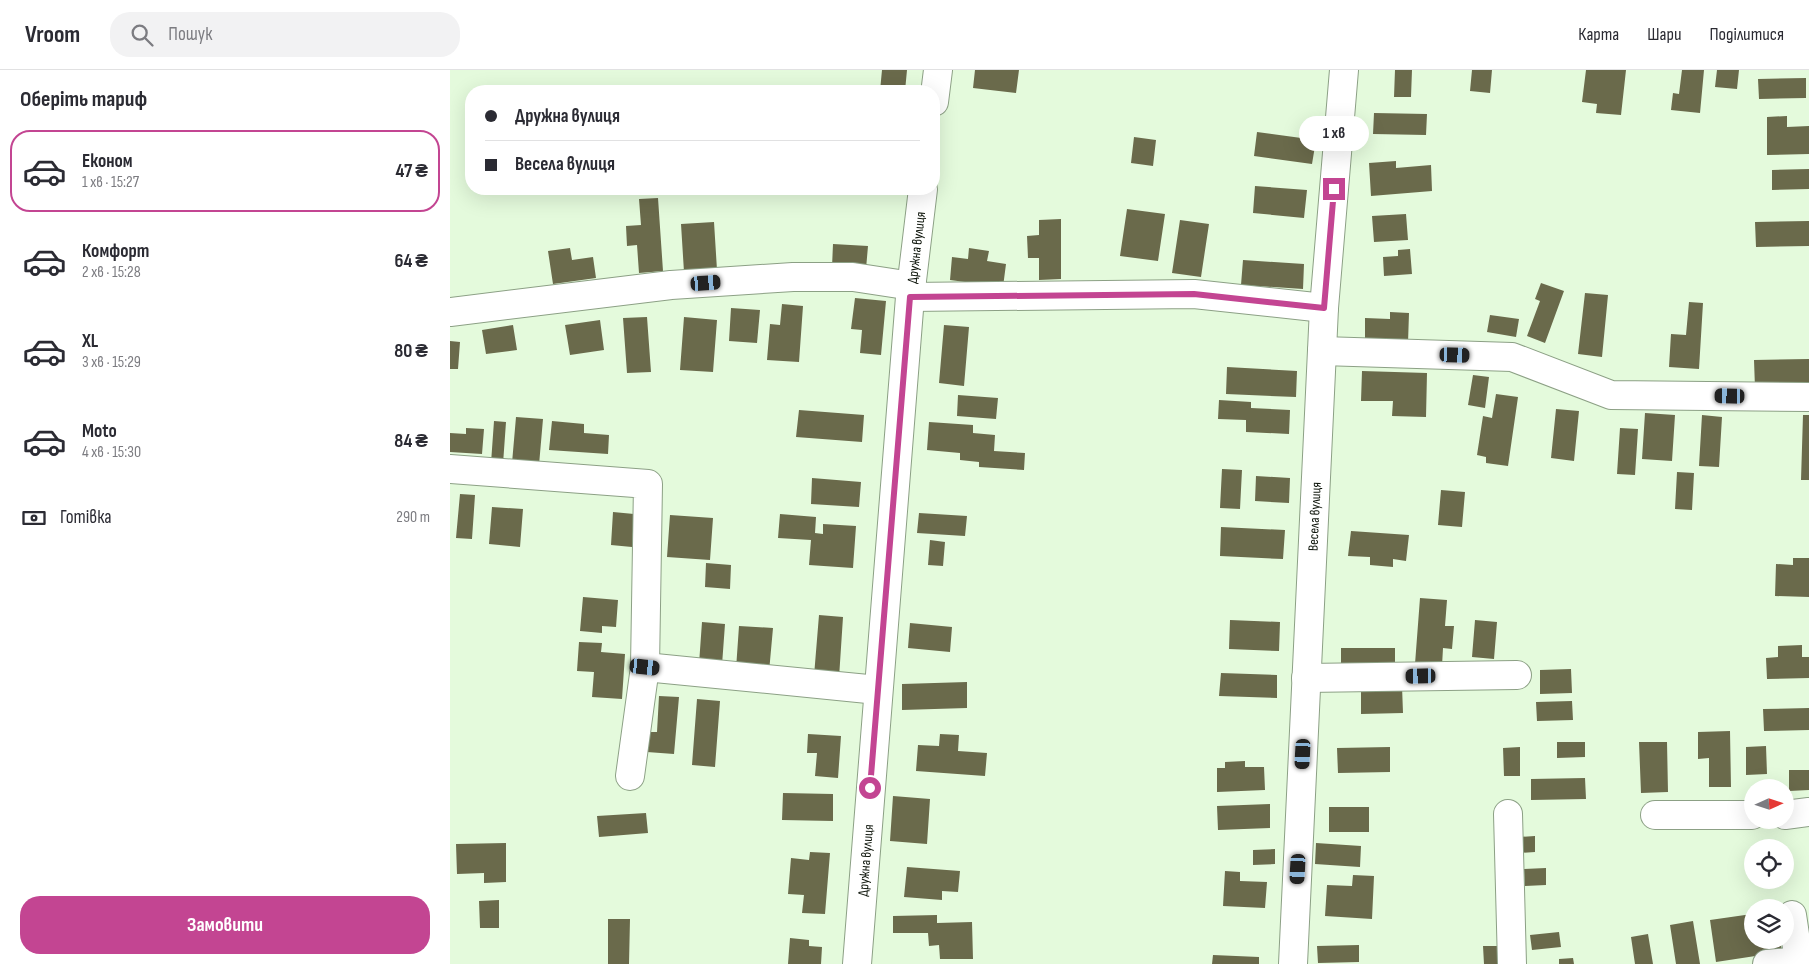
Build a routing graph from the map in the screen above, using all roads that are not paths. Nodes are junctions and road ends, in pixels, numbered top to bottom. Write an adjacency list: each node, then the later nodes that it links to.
1 (938, 70): 3 (street)
2 (1344, 70): 6 (street, Весела вулиця)
3 (936, 85)
4 (922, 195): 5 (street, Дружна вулиця)
5 (911, 292): 6 (street); 7 (street); 14 (street, Дружна вулиця)
6 (1324, 308): 8 (street, Весела вулиця)
7 (450, 312)
8 (1322, 351): 9 (street); 13 (street, Весела вулиця)
9 (1809, 397)
10 (450, 469): 11 (street)
11 (645, 667): 14 (street); 15 (street)
12 (1517, 675): 13 (street)
13 (1306, 678): 24 (street, Весела вулиця)
14 (878, 690): 23 (street, Дружна вулиця)
15 (630, 776)
16 (1809, 812): 19 (street)
17 (1508, 814): 25 (street)
18 (1655, 814): 20 (street)
19 (1794, 814)
20 (1744, 815)
21 (1794, 922): 22 (street)
22 (1804, 960): 26 (street)
23 (857, 964)
24 (1293, 964)
25 (1512, 964)
26 (1767, 964)

